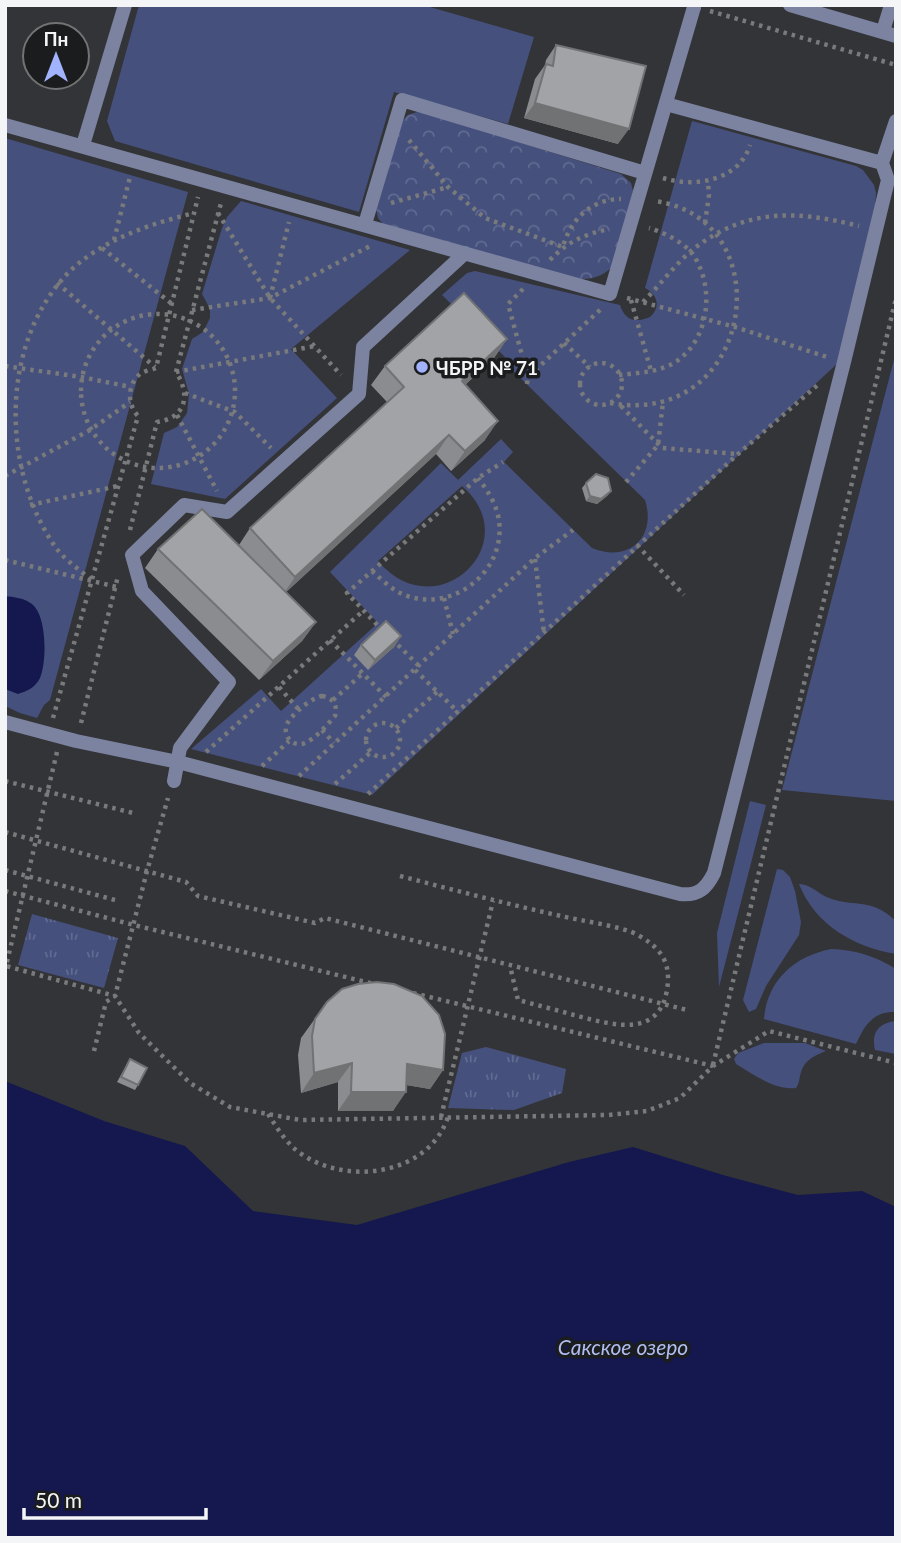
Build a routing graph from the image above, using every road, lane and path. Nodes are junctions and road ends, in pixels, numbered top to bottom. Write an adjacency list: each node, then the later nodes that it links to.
1 (125, 5): 12 (street)
2 (790, 5): 5 (street)
3 (891, 5): 5 (street)
4 (694, 6): 6 (path); 7 (street)
5 (889, 34)
6 (896, 65)
7 (666, 103): 11 (street); 15 (street)
8 (896, 121): 14 (street)
9 (395, 124): 15 (street); 19 (path); 22 (street)
10 (5, 125): 12 (street)
11 (754, 128): 14 (street); 17 (path)
12 (83, 145): 13 (street)
13 (134, 159): 16 (street); 31 (path)
14 (882, 163): 28 (street)
15 (645, 173): 17 (path); 20 (street)
16 (203, 179): 18 (street); 23 (path)
17 (708, 182): 25 (path)
18 (226, 185): 21 (street); 24 (path)
19 (448, 187): 20 (path); 22 (path)
20 (638, 199): 25 (path); 27 (street)
21 (294, 204): 26 (street); 37 (path)
22 (369, 208): 26 (street)
23 (194, 213): 31 (path); 41 (path)
24 (218, 213): 37 (path); 42 (path)
25 (705, 223): 30 (path)
26 (365, 224): 29 (street)
27 (630, 225): 33 (path); 36 (street)
28 (877, 230): 30 (path); 51 (street)
29 (395, 233): 34 (street); 37 (path)
30 (717, 234): 33 (path); 46 (path)
31 (114, 241): 32 (path)
32 (102, 248): 35 (path); 41 (path)
33 (691, 252): 40 (path); 44 (path)
34 (465, 253): 36 (street); 63 (street)
35 (57, 283): 47 (path); 54 (path)
36 (613, 294): 39 (path); 48 (path)
37 (270, 298): 42 (path); 49 (path)
38 (896, 298): 150 (path)
39 (631, 300): 40 (path); 56 (path)
40 (643, 302): 44 (path)
41 (172, 304): 43 (path)
42 (192, 310): 45 (path)
43 (169, 315): 45 (path); 47 (path); 55 (path)
44 (705, 319): 46 (path); 56 (path)
45 (188, 321): 50 (path); 57 (path)
46 (735, 327): 51 (path); 65 (path)
47 (111, 330): 55 (path); 59 (path)
48 (564, 343): 53 (path); 60 (path)
49 (315, 346): 50 (path); 63 (path)
50 (232, 361): 57 (path); 68 (path)
51 (844, 362): 73 (path); 119 (street)
52 (5, 366): 54 (path)
53 (590, 366): 58 (path); 66 (path)
54 (15, 367): 59 (path); 78 (path)
55 (156, 368): 61 (path)
56 (651, 371): 58 (path)
57 (176, 372): 62 (path)
58 (619, 375): 66 (path)
59 (81, 377): 61 (path); 70 (path)
60 (527, 384)
61 (131, 387): 64 (path)
62 (185, 393): 68 (path); 69 (path)
63 (359, 394): 74 (street)
64 (130, 402): 70 (path); 75 (path)
65 (663, 402): 67 (path); 71 (path)
66 (610, 403): 67 (path)
67 (621, 405): 71 (path)
68 (235, 412): 72 (path); 74 (path)
69 (177, 415): 72 (path); 77 (path)
70 (90, 430): 75 (path); 78 (path)
71 (658, 445): 73 (path); 81 (path)
72 (199, 453): 77 (path); 84 (path)
73 (738, 454): 87 (path)
74 (285, 461): 84 (street)
75 (126, 462): 77 (path); 82 (path)
76 (503, 462): 80 (path)
77 (147, 467): 86 (path)
78 (17, 469): 79 (path); 83 (path)
79 (5, 476)
80 (478, 478): 90 (path); 96 (path)
81 (626, 482)
82 (118, 486): 83 (path); 92 (path)
83 (30, 505): 92 (path)
84 (227, 512): 94 (street)
85 (573, 530): 88 (path)
86 (129, 533)
87 (638, 545): 95 (path); 98 (path)
88 (535, 558): 98 (path); 99 (path)
89 (5, 561): 92 (path)
90 (372, 571): 96 (path); 97 (path)
91 (119, 573): 93 (path)
92 (91, 580): 93 (path); 112 (path)
93 (116, 587): 94 (path); 113 (path)
94 (142, 592): 119 (street)
95 (684, 596)
96 (444, 597): 99 (path)
97 (363, 611): 100 (path); 101 (path)
98 (544, 633): 108 (path)
99 (454, 634): 101 (path)
100 (330, 640): 102 (path); 103 (path)
101 (417, 668): 104 (path); 105 (path)
102 (362, 674): 105 (path); 106 (path)
103 (279, 687): 107 (path); 117 (path)
104 (437, 692): 108 (path); 110 (path)
105 (386, 697): 115 (path)
106 (333, 701): 107 (path); 111 (path)
107 (300, 710): 114 (path)
108 (458, 712): 126 (path)
109 (5, 722): 112 (street)
110 (396, 728): 116 (path); 116 (path)
111 (322, 730): 114 (path); 115 (path)
112 (48, 735): 113 (street)
113 (76, 741): 119 (street)
114 (289, 741): 120 (path)
115 (334, 743): 121 (path)
116 (371, 752): 124 (path)
117 (206, 753)
118 (57, 754): 125 (path)
119 (178, 762): 123 (street)
120 (261, 766)
121 (299, 776)
122 (5, 781): 125 (path)
123 (174, 781): 131 (path)
124 (334, 785)
125 (48, 791): 127 (path); 129 (path)
126 (370, 794)
127 (133, 813)
128 (5, 832): 129 (path)
129 (36, 840): 131 (path); 132 (path)
130 (5, 870): 132 (path)
131 (147, 872): 138 (path); 140 (path)
132 (27, 876): 135 (path); 136 (path)
133 (400, 876): 137 (path)
134 (5, 891): 135 (path)
135 (22, 895): 138 (path); 139 (path)
136 (115, 900)
137 (493, 901): 140 (path); 145 (path)
138 (134, 925): 142 (path); 144 (path)
139 (7, 950): 144 (path)
140 (481, 958): 141 (path); 146 (path)
141 (510, 965): 145 (path); 145 (path)
142 (375, 984)
143 (402, 990): 146 (path)
144 (115, 996): 148 (path); 151 (path)
145 (663, 1004): 147 (path)
146 (469, 1006): 150 (path); 152 (path)
147 (687, 1010)
148 (93, 1051)
149 (896, 1063): 150 (path)
150 (713, 1066): 153 (path)
151 (268, 1114): 152 (path); 153 (path)
152 (441, 1117): 153 (path)
153 (448, 1117)

